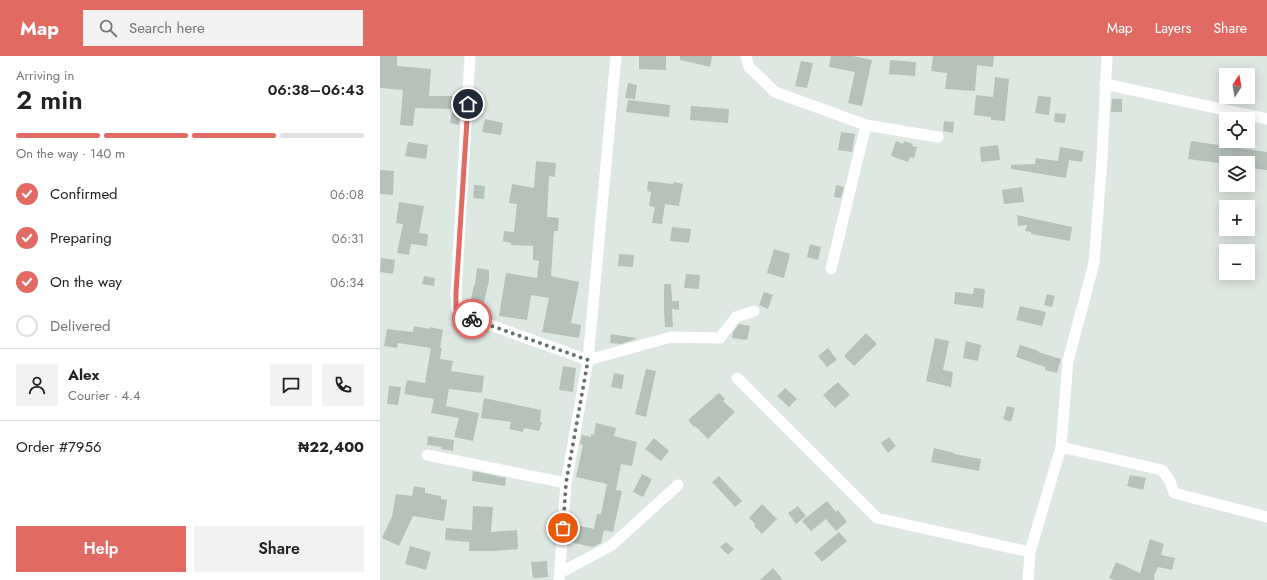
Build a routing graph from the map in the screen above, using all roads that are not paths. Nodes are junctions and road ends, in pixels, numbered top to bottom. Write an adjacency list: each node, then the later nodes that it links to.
1 (470, 56): 11 (street)
2 (616, 56): 11 (street)
3 (746, 56): 7 (street)
4 (1107, 56): 5 (street)
5 (1105, 84): 6 (street); 13 (street)
6 (1267, 119)
7 (866, 125): 8 (street); 9 (street)
8 (938, 137)
9 (831, 269)
10 (754, 311): 11 (street)
11 (588, 360): 15 (street)
12 (737, 378): 18 (street)
13 (1061, 447): 17 (street); 18 (street)
14 (427, 455): 15 (street)
15 (566, 483): 19 (street)
16 (678, 485): 19 (street)
17 (1267, 517)
18 (1030, 552): 20 (street)
19 (559, 576)
20 (1028, 580)

